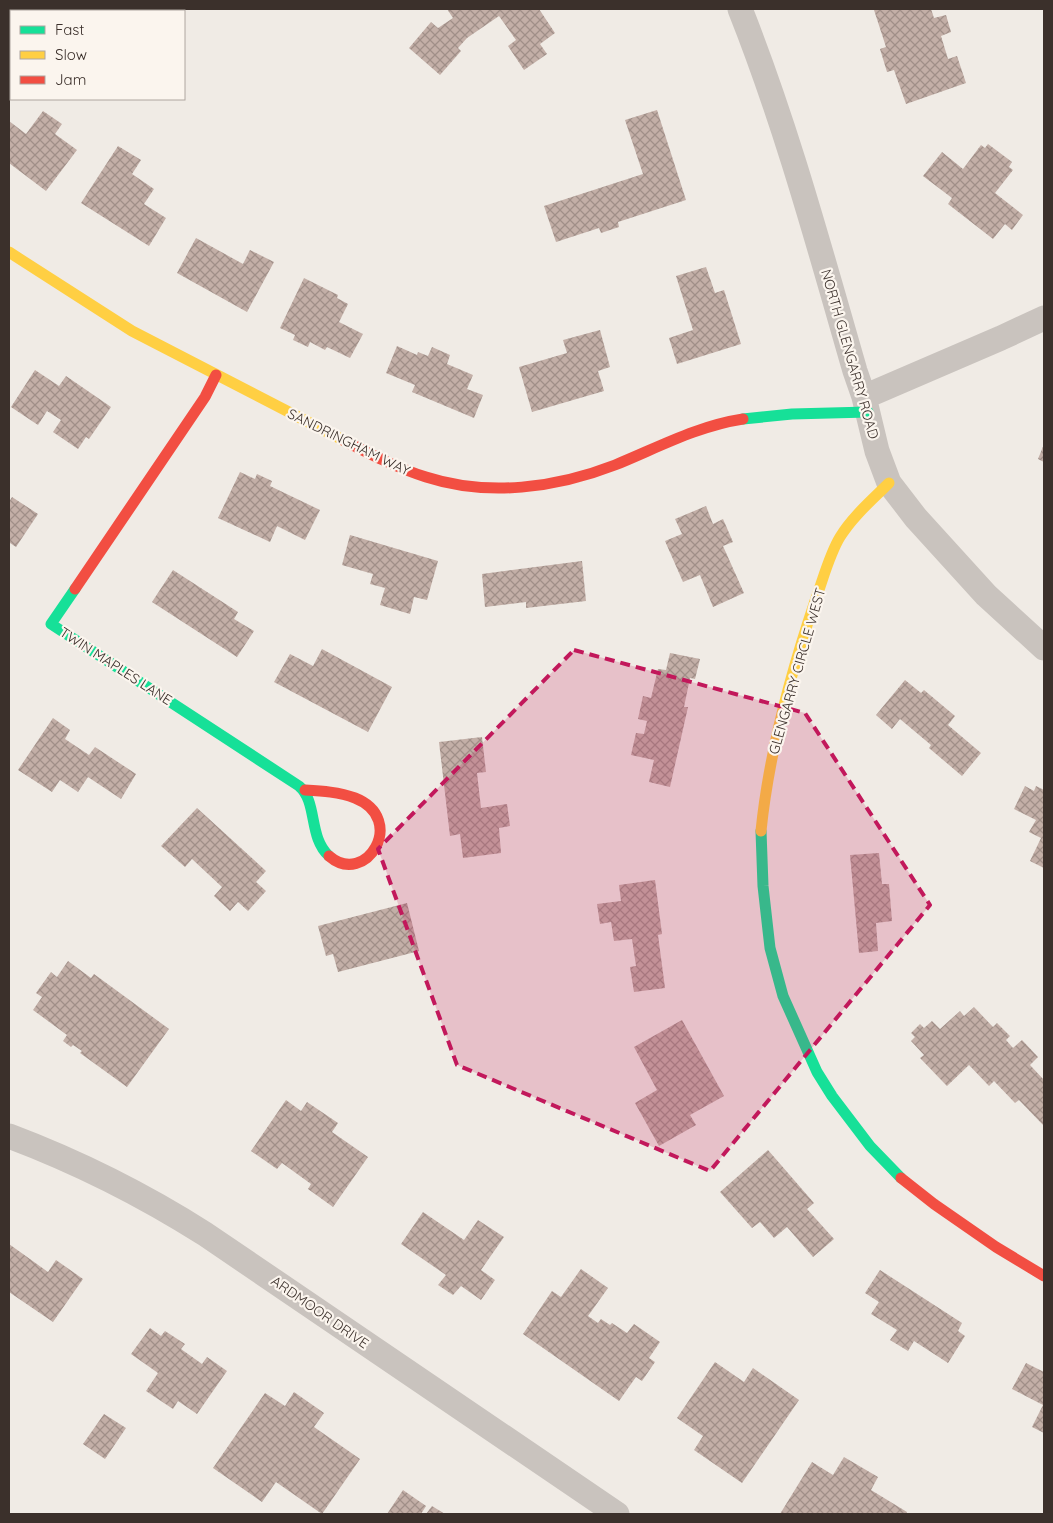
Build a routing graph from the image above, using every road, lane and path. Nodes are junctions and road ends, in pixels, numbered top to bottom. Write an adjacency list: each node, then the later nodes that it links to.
1 (740, 9): 5 (street, NORTH GLENGARRY ROAD)
2 (9, 252): 4 (street, SANDRINGHAM WAY)
3 (1044, 318): 5 (street)
4 (216, 375): 5 (street, SANDRINGHAM WAY); 8 (street, TWIN MAPLES LANE)
5 (866, 404): 6 (street, NORTH GLENGARRY ROAD)
6 (890, 483): 7 (street, NORTH GLENGARRY ROAD); 10 (street, GLENGARRY CIRCLE WEST)
7 (1044, 648)
8 (304, 790): 8 (street)
9 (9, 1136): 11 (street, ARDMOOR DRIVE)
10 (1044, 1276)
11 (616, 1514)

